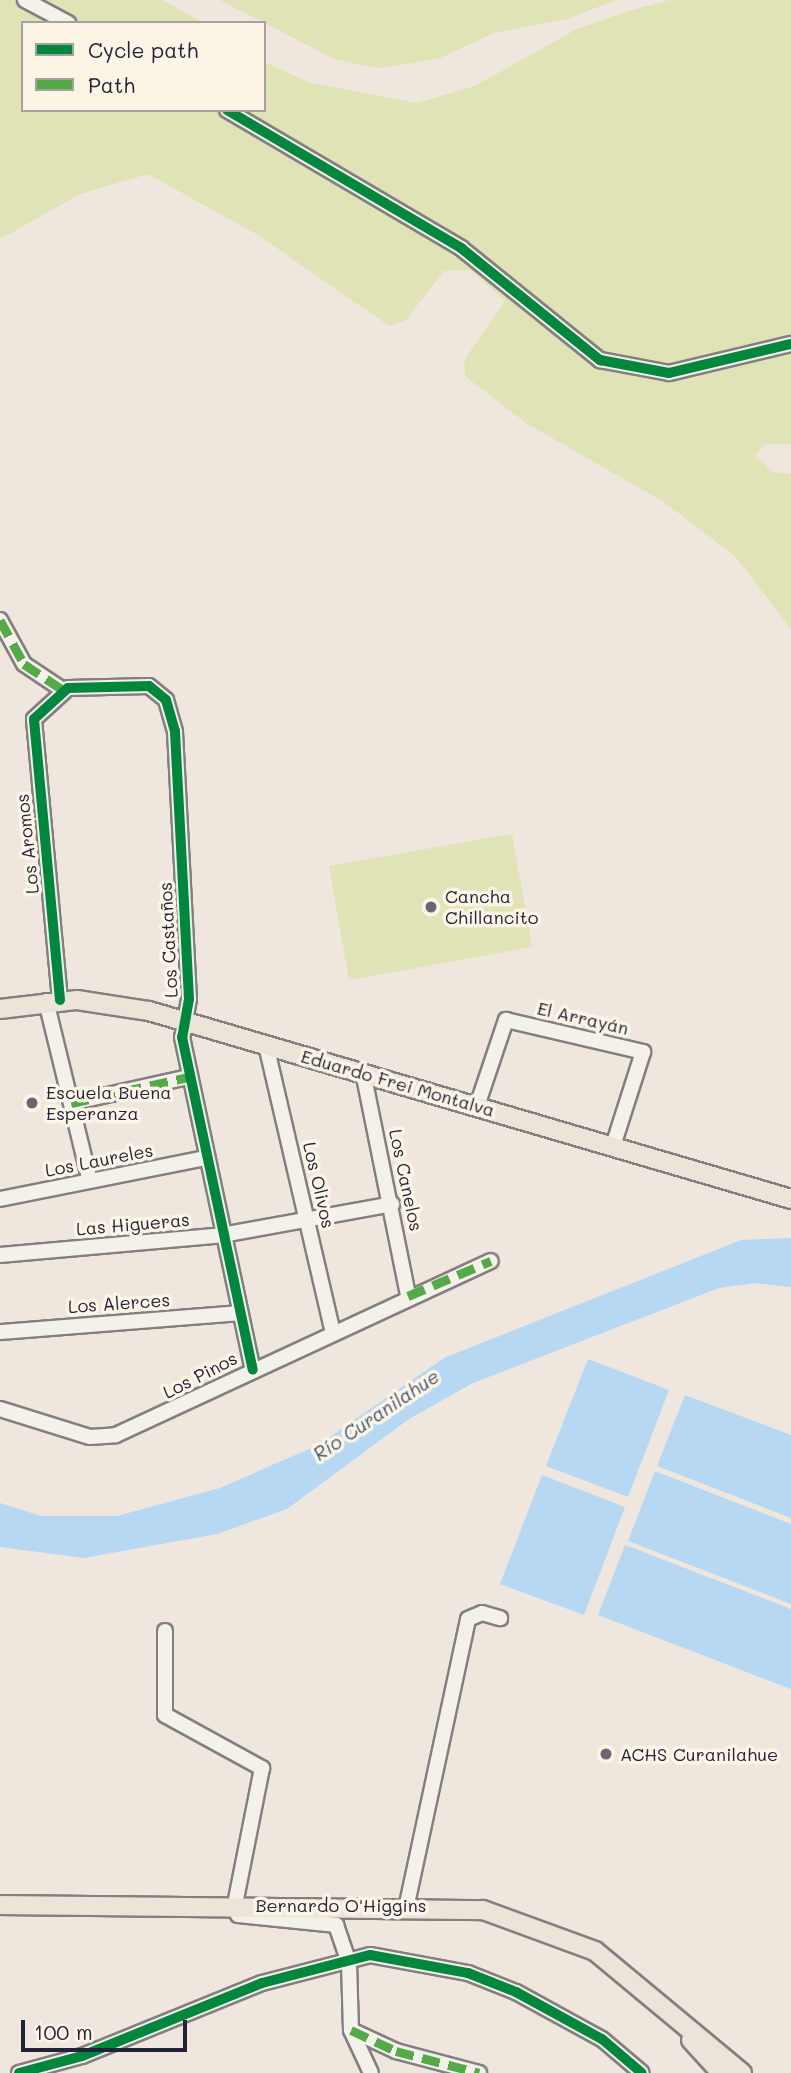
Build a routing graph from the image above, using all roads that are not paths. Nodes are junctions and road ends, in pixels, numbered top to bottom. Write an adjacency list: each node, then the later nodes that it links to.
1 (25, 0): 2 (street)
2 (64, 21)
3 (230, 112): 4 (street)
4 (791, 344)
5 (0, 620): 6 (street)
6 (60, 691): 7 (street, Los Aromos); 9 (street, Los Castaños)
7 (53, 1001): 8 (main road, Eduardo Frei Montalva); 9 (main road, Eduardo Frei Montalva); 13 (street, Los Aromos)
8 (0, 1009)
9 (186, 1021): 10 (main road, Eduardo Frei Montalva); 12 (street, Los Castaños)
10 (266, 1045): 11 (main road, Eduardo Frei Montalva); 21 (street, Los Olivos)
11 (363, 1072): 14 (main road, Eduardo Frei Montalva); 20 (street, Los Canelos)
12 (188, 1077): 13 (street); 16 (street, Los Castaños)
13 (71, 1103): 17 (street, Los Aromos)
14 (477, 1106): 15 (main road, Eduardo Frei Montalva); 15 (street, El Arrayán)
15 (613, 1146): 19 (main road, Eduardo Frei Montalva)
16 (206, 1158): 17 (street, Los Laureles); 22 (street, Los Castaños)
17 (90, 1181): 18 (street, Los Laureles)
18 (0, 1199)
19 (791, 1199)
20 (392, 1204): 21 (street, Las Higueras); 25 (street, Los Canelos)
21 (307, 1220): 22 (street, Las Higueras); 28 (street, Los Olivos)
22 (222, 1235): 23 (street, Las Higueras); 26 (street, Los Castaños)
23 (0, 1255)
24 (491, 1261): 25 (street, Los Pinos)
25 (408, 1296): 28 (street, Los Pinos)
26 (240, 1313): 27 (street, Los Alerces); 29 (street, Los Castaños)
27 (0, 1332)
28 (333, 1333): 29 (street, Los Pinos)
29 (253, 1370): 30 (street, Los Pinos)
30 (0, 1409)
31 (500, 1618): 33 (street)
32 (166, 1631): 35 (street)
33 (407, 1904): 35 (main road, Bernardo O'Higgins); 37 (main road, Bernardo O'Higgins)
34 (0, 1905): 35 (main road, Bernardo O'Higgins)
35 (234, 1905): 36 (street)
36 (349, 1963): 38 (street); 39 (street); 42 (street)
37 (659, 1999): 43 (main road, Bernardo O'Higgins); 44 (main road, Bernardo O'Higgins)
38 (351, 2030): 40 (street); 41 (street)
39 (19, 2073)
40 (371, 2073)
41 (479, 2073)
42 (642, 2073)
43 (721, 2073)
44 (742, 2073)

